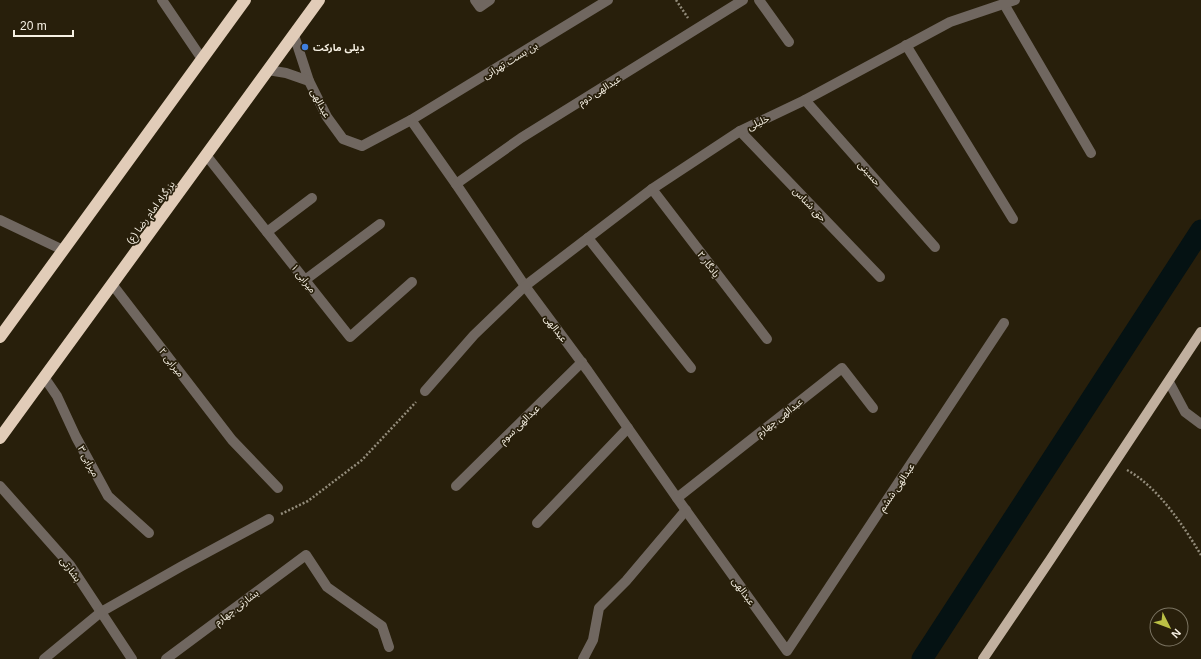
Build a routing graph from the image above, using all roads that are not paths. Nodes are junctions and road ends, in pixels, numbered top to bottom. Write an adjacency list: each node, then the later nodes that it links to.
1 (162, 0): 14 (street)
2 (245, 0): 14 (highway)
3 (319, 0): 11 (highway, بزرگراه امام رضا (ع))
4 (475, 0): 5 (street)
5 (490, 0)
6 (608, 0): 18 (street, بن بست تهرانی)
7 (743, 0): 22 (street, عبدالهی دوم)
8 (760, 0): 12 (street)
9 (1015, 0): 10 (street, خلیلی)
10 (1004, 4): 13 (street, خلیلی); 20 (street)
11 (294, 35): 15 (highway, بزرگراه امام رضا (ع)); 16 (street, عبدالهی)
12 (789, 42)
13 (906, 45): 17 (street, خلیلی); 25 (street)
14 (202, 59): 31 (highway)
15 (268, 70): 16 (street, عبدالهی); 21 (highway, بزرگراه امام رضا (ع))
16 (309, 81): 18 (street, عبدالهی)
17 (805, 100): 19 (street, خلیلی); 30 (street, حسینی)
18 (411, 120): 22 (street, عبدالهی)
19 (740, 131): 23 (street, خلیلی); 32 (street, حق شناس)
20 (1091, 153)
21 (206, 155): 28 (street, میرابی ۱); 35 (highway, بزرگراه امام رضا (ع))
22 (456, 184): 36 (street, عبدالهی)
23 (652, 188): 29 (street, خلیلی); 40 (street, یادگار ۲)
24 (312, 198): 28 (street)
25 (1013, 219)
26 (0, 220): 31 (street)
27 (380, 224): 33 (street)
28 (267, 232): 33 (street, میرابی ۱)
29 (588, 238): 36 (street, خلیلی); 42 (street)
30 (935, 247)
31 (63, 250): 39 (highway)
32 (880, 277)
33 (305, 280): 34 (street, میرابی ۱)
34 (412, 282)
35 (112, 284): 43 (highway, بزرگراه امام رضا (ع)); 52 (street, میرابی ۲)
36 (526, 286): 41 (street, عبدالهی); 45 (street, خلیلی)
37 (1004, 323): 60 (street, عبدالهی ششم)
38 (1201, 332): 44 (main road)
39 (0, 336)
40 (767, 339)
41 (582, 362): 48 (street, عبدالهی); 51 (street, عبدالهی سوم)
42 (691, 368)
43 (44, 377): 49 (highway, بزرگراه امام رضا (ع)); 57 (street, میرابی ۳)
44 (1169, 382): 47 (street); 65 (main road)
45 (425, 391)
46 (873, 408): 53 (street, عبدالهی چهارم)
47 (1201, 424)
48 (628, 428): 53 (street, عبدالهی); 56 (street)
49 (0, 438)
50 (0, 486): 58 (street, بشارتی)
51 (456, 486)
52 (278, 488)
53 (677, 498): 54 (street, عبدالهی)
54 (686, 510): 60 (street, عبدالهی); 64 (street)
55 (269, 519): 58 (street)
56 (537, 523)
57 (149, 533)
58 (101, 612): 61 (street); 62 (street, بشارتی)
59 (389, 647): 63 (street, بشارتی چهارم)
60 (787, 651)
61 (44, 659)
62 (132, 659)
63 (166, 659)
64 (583, 659)
65 (983, 659)

